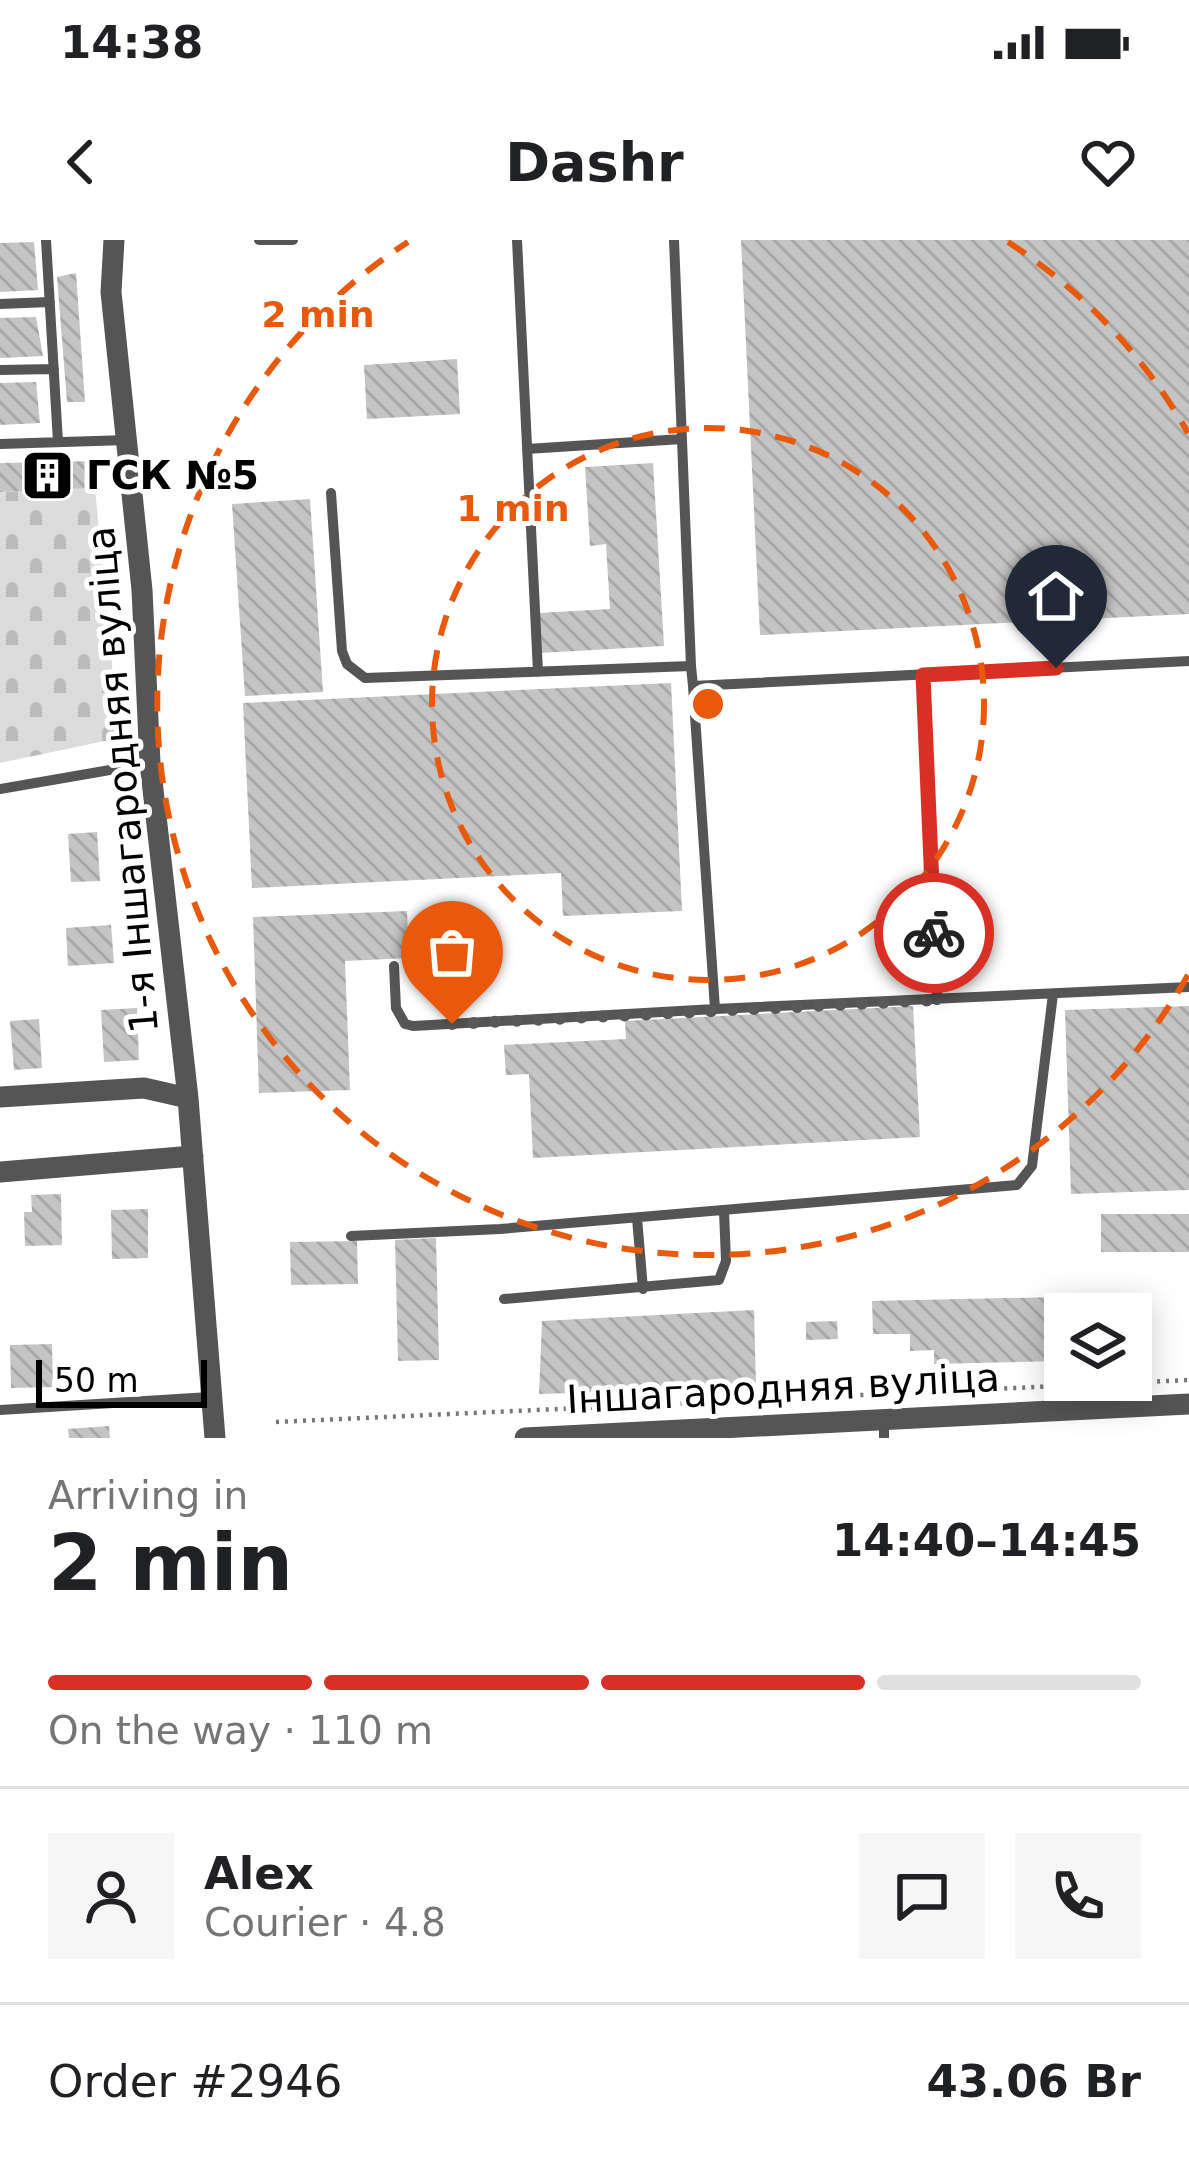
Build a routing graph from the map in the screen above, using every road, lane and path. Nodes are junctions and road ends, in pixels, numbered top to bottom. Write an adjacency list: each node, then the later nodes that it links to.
1 (46, 240): 7 (lane)
2 (114, 240): 11 (street, 1-я Іншагародняя вуліца)
3 (259, 240): 4 (lane)
4 (292, 240)
5 (517, 240): 15 (lane)
6 (674, 240): 12 (lane)
7 (50, 302): 8 (lane); 9 (lane)
8 (0, 304)
9 (54, 369): 10 (lane); 13 (lane)
10 (0, 370)
11 (127, 440): 13 (lane); 22 (street, 1-я Іншагародняя вуліца)
12 (682, 440): 15 (lane); 18 (lane)
13 (58, 442): 14 (lane)
14 (0, 444)
15 (527, 449): 19 (lane)
16 (331, 493): 19 (lane)
17 (1189, 662): 20 (lane)
18 (691, 666): 19 (lane); 21 (lane)
19 (538, 671)
20 (923, 675): 21 (lane); 27 (lane)
21 (693, 686): 28 (lane)
22 (150, 763): 23 (lane); 30 (street, 1-я Іншагародняя вуліца)
23 (0, 789)
24 (394, 966): 28 (lane)
25 (1189, 987): 26 (lane)
26 (1053, 994): 27 (lane); 33 (lane)
27 (937, 1000): 28 (lane)
28 (715, 1009)
29 (0, 1097): 30 (street, 1-я Іншагародняя вуліца)
30 (188, 1098): 31 (street, 1-я Іншагародняя вуліца)
31 (193, 1156): 32 (street); 39 (street, 1-я Іншагародняя вуліца)
32 (0, 1172)
33 (724, 1211): 34 (lane); 36 (lane)
34 (637, 1218): 35 (lane); 36 (lane)
35 (351, 1236)
36 (643, 1289): 37 (lane)
37 (504, 1299)
38 (1189, 1379): 42 (path)
39 (210, 1397): 41 (lane); 44 (street, 1-я Іншагародняя вуліца)
40 (1189, 1404): 43 (street, Іншагародняя вуліца)
41 (0, 1410)
42 (276, 1422)
43 (884, 1429): 45 (street, Іншагародняя вуліца)
44 (214, 1438)
45 (525, 1438)

